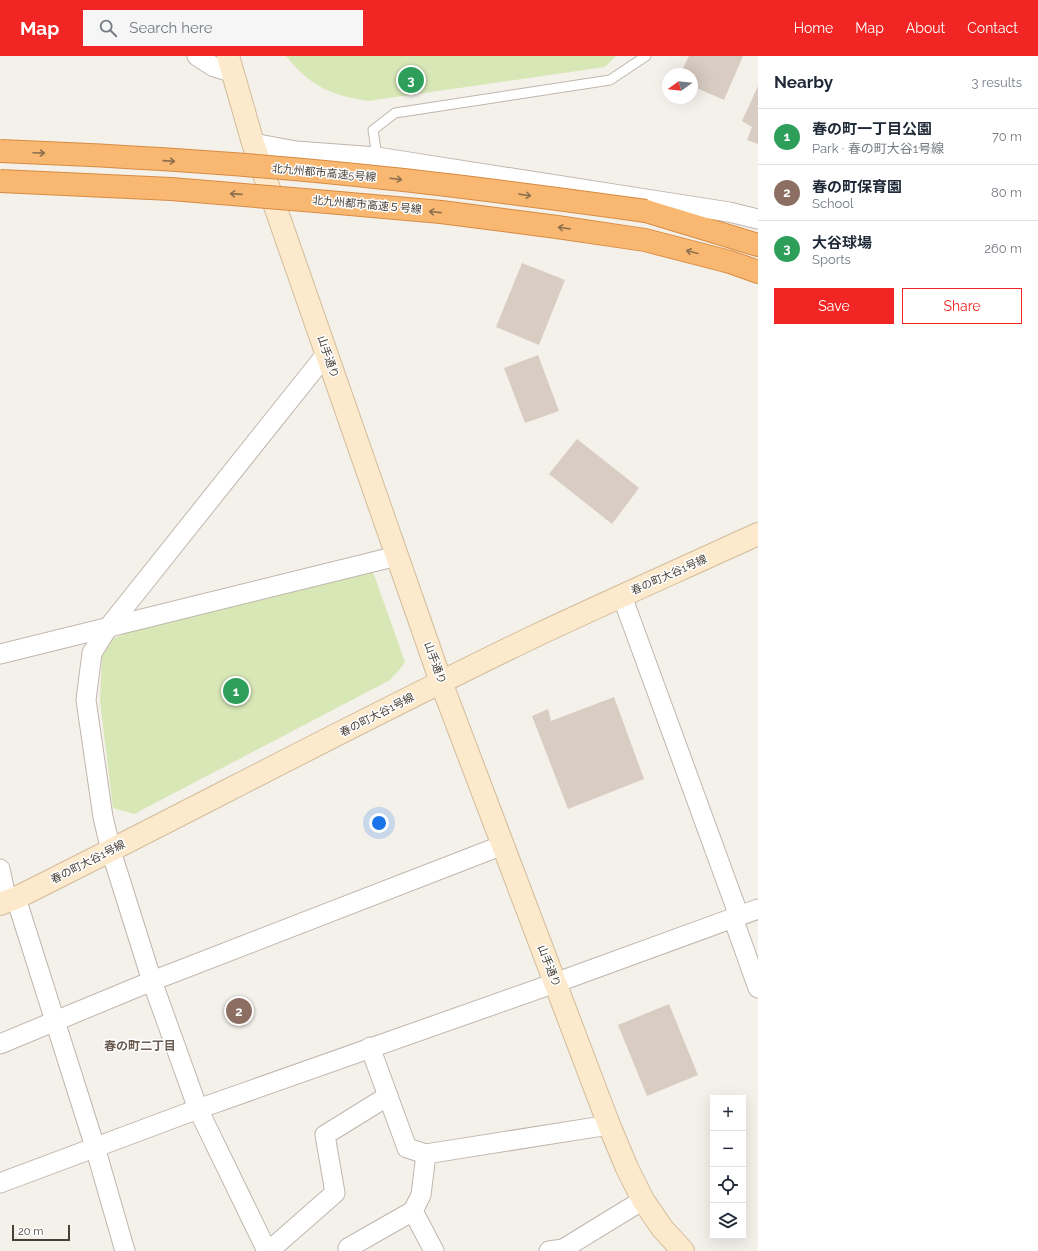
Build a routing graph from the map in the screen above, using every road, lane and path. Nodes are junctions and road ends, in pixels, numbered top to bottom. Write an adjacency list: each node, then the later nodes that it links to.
1 (197, 56): 3 (street)
2 (646, 56): 6 (lane)
3 (230, 64): 4 (street, 山手通り)
4 (253, 143): 6 (street); 13 (street, 山手通り)
5 (0, 151): 8 (highway, 北九州都市高速5号線, one-way to 8, bridge)
6 (377, 157): 9 (street)
7 (0, 181): 12 (highway, 北九州都市高速５号線, one-way to 7, bridge)
8 (646, 211): 10 (highway); 11 (highway)
9 (758, 219)
10 (758, 233)
11 (758, 245)
12 (758, 272)
13 (327, 353): 15 (street, 山手通り); 17 (street)
14 (758, 534): 16 (street, 春の町大谷1号線)
15 (397, 556): 17 (street); 19 (street, 山手通り)
16 (622, 596): 19 (street, 春の町大谷1号線); 25 (street)
17 (106, 628): 18 (street); 21 (street)
18 (0, 654)
19 (441, 682): 20 (street, 山手通り); 21 (street, 春の町大谷1号線)
20 (503, 845): 26 (street); 27 (street, 山手通り)
21 (111, 851): 23 (street, 春の町大谷1号線); 26 (street)
22 (0, 869): 23 (street)
23 (8, 901): 29 (street)
24 (758, 909): 25 (street)
25 (736, 917): 27 (street); 28 (street)
26 (152, 981): 29 (street); 33 (street)
27 (555, 983): 31 (street); 34 (street, 山手通り)
28 (758, 988)
29 (56, 1022): 30 (street); 35 (street)
30 (0, 1044)
31 (370, 1047): 32 (street); 33 (street)
32 (388, 1096): 36 (street); 41 (street)
33 (198, 1108): 35 (street); 41 (street)
34 (609, 1125): 36 (street); 38 (street, 山手通り)
35 (95, 1147): 37 (street); 42 (street)
36 (426, 1154): 39 (street)
37 (0, 1183)
38 (643, 1200): 44 (street); 45 (street, 山手通り)
39 (413, 1212): 40 (street); 43 (street)
40 (348, 1248)
41 (264, 1250)
42 (125, 1251)
43 (434, 1251)
44 (548, 1251)
45 (682, 1251)

